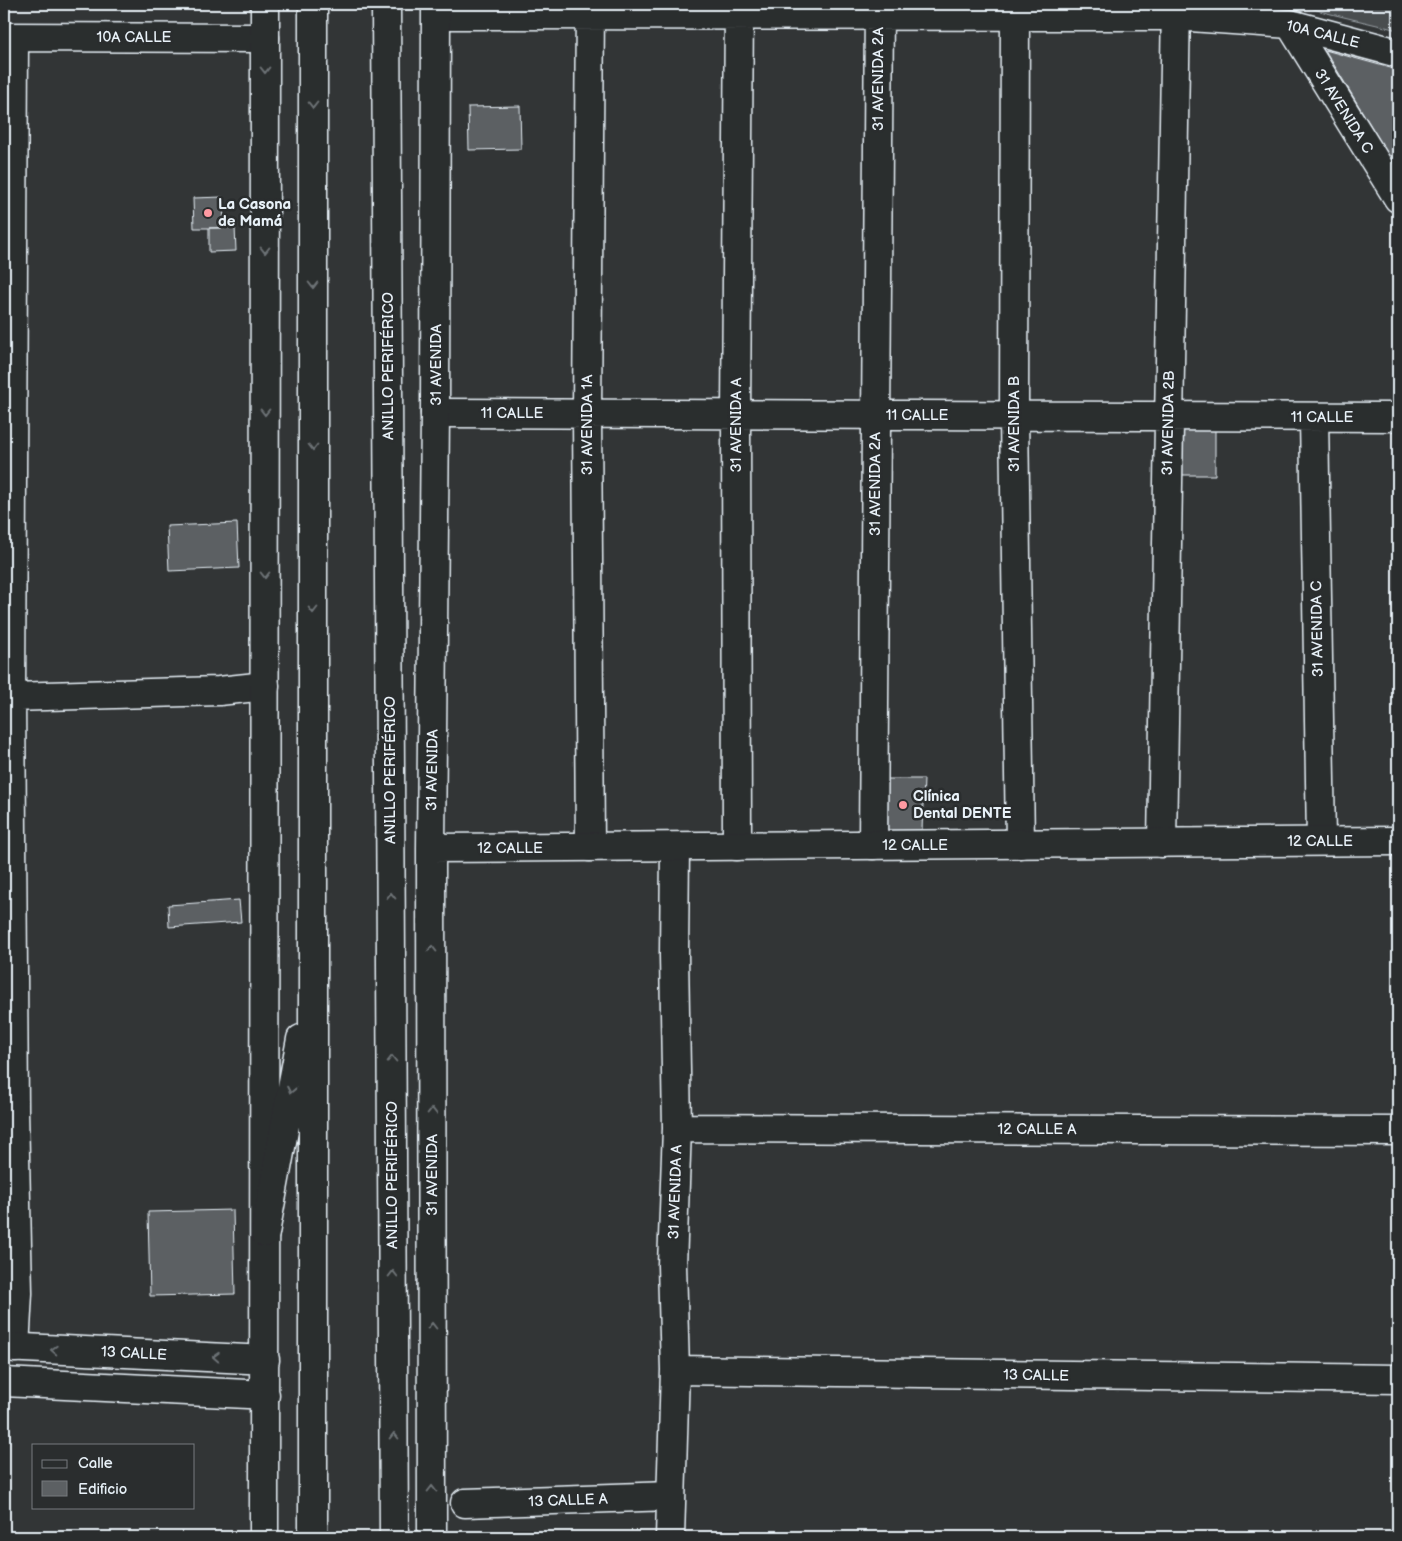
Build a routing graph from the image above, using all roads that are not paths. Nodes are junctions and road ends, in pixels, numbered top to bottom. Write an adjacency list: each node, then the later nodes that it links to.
1 (264, 4): 12 (main road)
2 (313, 4): 34 (main road, one-way to 34)
3 (386, 4): 49 (main road, ANILLO PERIFÉRICO, one-way to 3)
4 (436, 9): 5 (main road, 10A CALLE); 15 (main road, 31 AVENIDA)
5 (590, 9): 6 (main road, 10A CALLE); 16 (main road, 31 AVENIDA 1A)
6 (739, 10): 7 (main road, 10A CALLE); 17 (main road, 31 AVENIDA A)
7 (879, 10): 8 (main road, 10A CALLE); 18 (main road, 31 AVENIDA 2A)
8 (1015, 10): 9 (main road, 10A CALLE); 19 (main road, 31 AVENIDA B)
9 (1176, 10): 10 (main road, 10A CALLE); 20 (main road, 31 AVENIDA 2B)
10 (1290, 24): 13 (main road, 10A CALLE); 14 (main road, 31 AVENIDA C)
11 (9, 37): 12 (main road, 10A CALLE); 24 (main road)
12 (265, 38): 23 (main road, one-way to 23)
13 (1398, 53)
14 (1398, 198)
15 (435, 413): 16 (main road, 11 CALLE); 33 (main road, 31 AVENIDA)
16 (587, 414): 17 (main road, 11 CALLE); 31 (main road, 31 AVENIDA 1A)
17 (736, 414): 18 (main road, 11 CALLE); 30 (main road, 31 AVENIDA A)
18 (876, 414): 19 (main road, 11 CALLE); 29 (main road, 31 AVENIDA 2A)
19 (1014, 416): 20 (main road, 11 CALLE); 28 (main road, 31 AVENIDA B)
20 (1168, 416): 21 (main road, 11 CALLE); 27 (main road, 31 AVENIDA 2B)
21 (1314, 417): 22 (main road, 11 CALLE); 25 (main road, 31 AVENIDA C)
22 (1398, 417)
23 (264, 686): 24 (main road); 38 (main road)
24 (11, 697): 35 (main road)
25 (1321, 841): 26 (main road, 12 CALLE); 27 (main road, 12 CALLE)
26 (1398, 841)
27 (1162, 843): 28 (main road, 12 CALLE)
28 (1020, 844): 29 (main road, 12 CALLE)
29 (873, 845): 30 (main road, 12 CALLE)
30 (737, 846): 32 (main road, 12 CALLE)
31 (590, 847): 32 (main road, 12 CALLE); 33 (main road, 12 CALLE)
32 (675, 847): 36 (main road, 31 AVENIDA A)
33 (432, 848): 50 (main road, 31 AVENIDA, one-way to 33)
34 (313, 973): 38 (main road, one-way to 38); 48 (main road)
35 (9, 1110): 39 (main road)
36 (677, 1128): 37 (main road, 12 CALLE A); 41 (main road, 31 AVENIDA A)
37 (1398, 1131)
38 (264, 1233): 40 (main road)
39 (10, 1347): 40 (main road, 13 CALLE, one-way to 39)
40 (265, 1360): 44 (main road)
41 (674, 1370): 42 (main road, 13 CALLE); 45 (main road, 31 AVENIDA A)
42 (1398, 1379)
43 (4, 1382): 44 (main road)
44 (265, 1395): 47 (main road)
45 (671, 1496): 46 (main road, 13 CALLE A); 51 (main road, 31 AVENIDA A)
46 (465, 1503)
47 (264, 1537)
48 (314, 1537)
49 (394, 1537)
50 (432, 1537)
51 (670, 1537)

